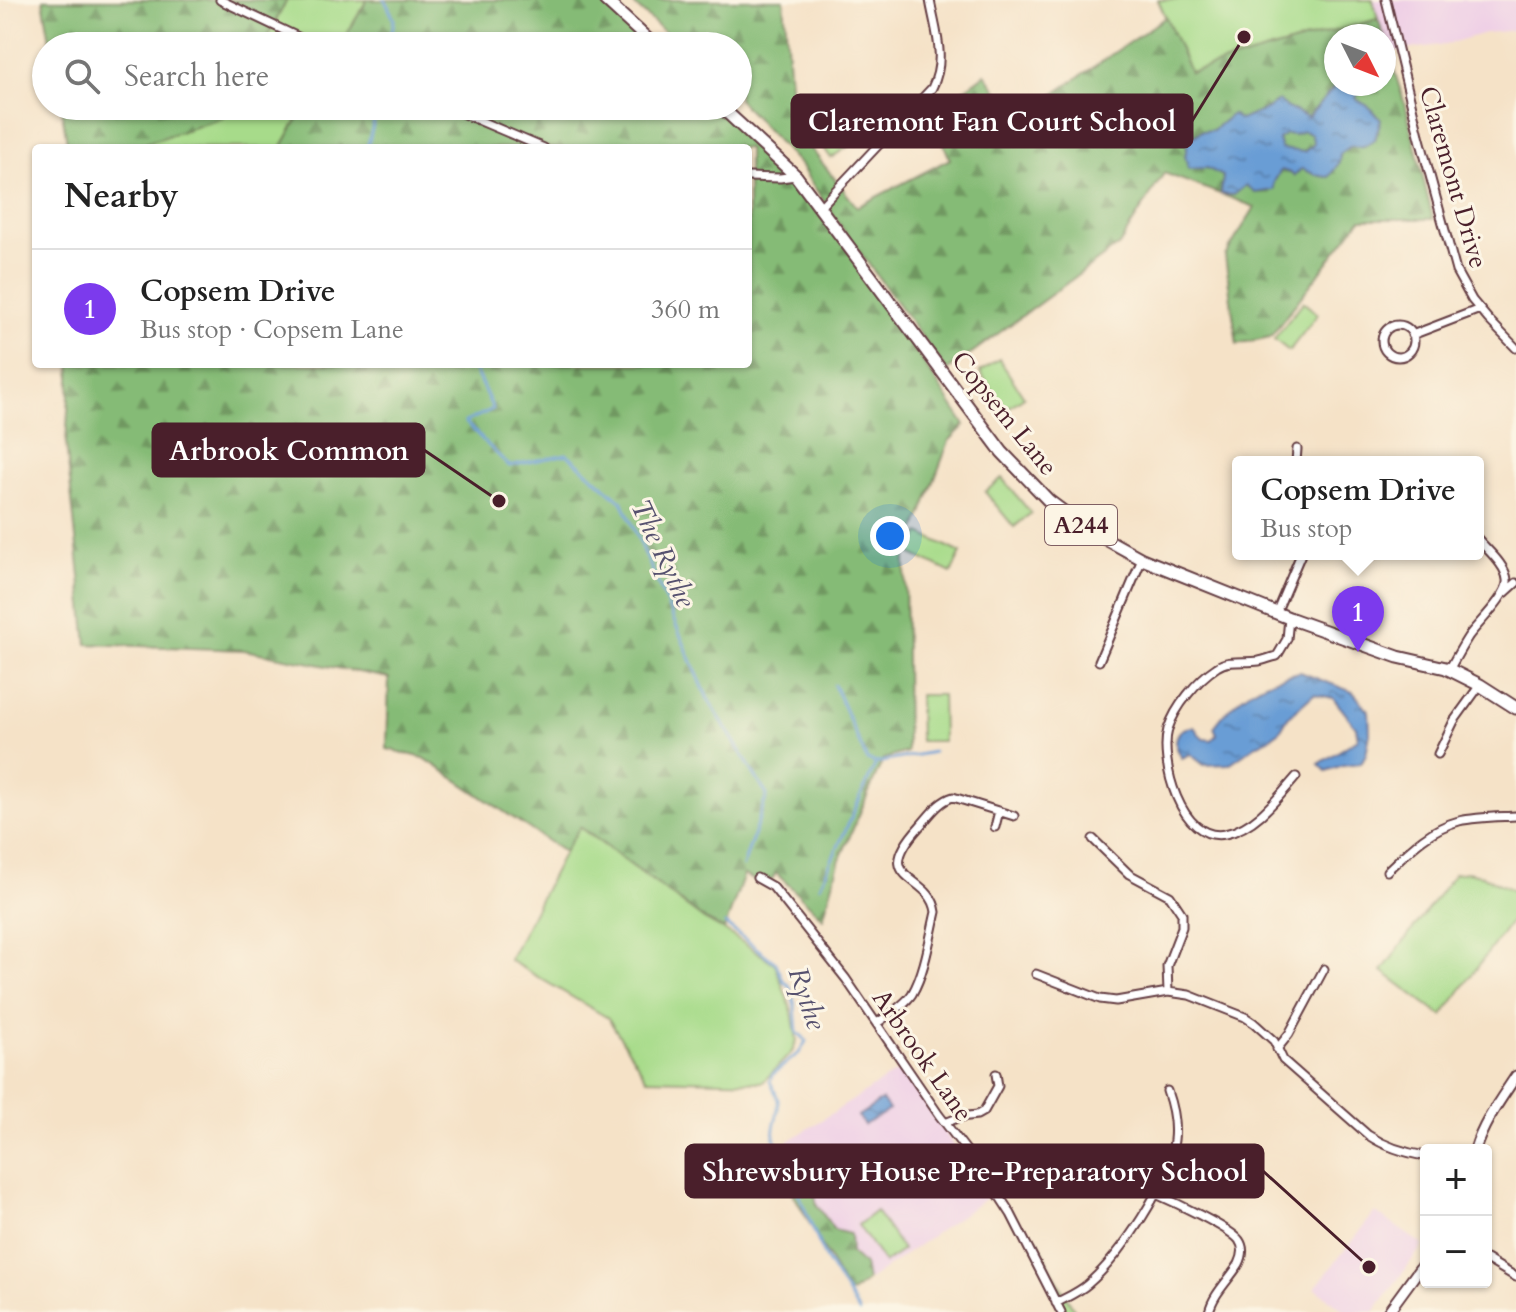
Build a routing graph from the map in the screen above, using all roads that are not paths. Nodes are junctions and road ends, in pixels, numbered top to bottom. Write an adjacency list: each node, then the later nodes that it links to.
1 (220, 0): 5 (street)
2 (605, 0): 6 (main road)
3 (930, 0): 12 (street)
4 (1386, 0): 13 (street, Claremont Drive)
5 (287, 32)
6 (640, 32)
7 (478, 120): 9 (street)
8 (735, 120): 10 (main road, Copsem Lane / A244)
9 (535, 144)
10 (796, 176): 11 (street); 12 (main road, Copsem Lane / A244)
11 (752, 177)
12 (820, 207): 19 (main road, Copsem Lane / A244)
13 (1480, 309): 14 (street); 15 (street, Claremont Drive)
14 (1412, 335): 14 (street)
15 (1516, 348)
16 (1297, 449): 17 (street)
17 (1296, 456)
18 (1484, 546): 22 (street)
19 (1142, 559): 23 (main road, Copsem Lane / A244); 25 (street)
20 (1298, 560): 23 (street)
21 (1516, 583): 22 (street)
22 (1501, 597): 26 (street)
23 (1276, 613): 24 (main road, Copsem Lane / A244)
24 (1289, 618): 26 (main road, Copsem Lane / A244); 30 (street)
25 (1099, 661)
26 (1449, 670): 27 (main road, Copsem Lane / A244)
27 (1480, 685): 28 (main road, Copsem Lane / A244); 29 (street)
28 (1516, 708)
29 (1438, 754)
30 (1296, 777)
31 (999, 811): 32 (street); 34 (street); 41 (street)
32 (1014, 816)
33 (1516, 816): 36 (street)
34 (995, 827)
35 (1093, 839): 40 (street)
36 (1387, 871)
37 (757, 878): 41 (street, Arbrook Lane)
38 (1324, 969): 42 (street)
39 (1036, 974): 40 (street)
40 (1168, 992): 42 (street)
41 (877, 1023): 48 (street, Arbrook Lane)
42 (1277, 1049): 50 (street)
43 (996, 1074): 46 (street)
44 (1516, 1076): 49 (street)
45 (1009, 1084): 46 (street)
46 (998, 1086): 48 (street)
47 (1167, 1091): 51 (street)
48 (945, 1123): 55 (street, Arbrook Lane)
49 (1477, 1144)
50 (1420, 1155)
51 (1156, 1194): 55 (street); 57 (street)
52 (1492, 1263): 54 (street)
53 (1420, 1268): 58 (street)
54 (1516, 1277)
55 (1056, 1303): 56 (street, Arbrook Lane)
56 (1061, 1312)
57 (1209, 1312)
58 (1388, 1312)

